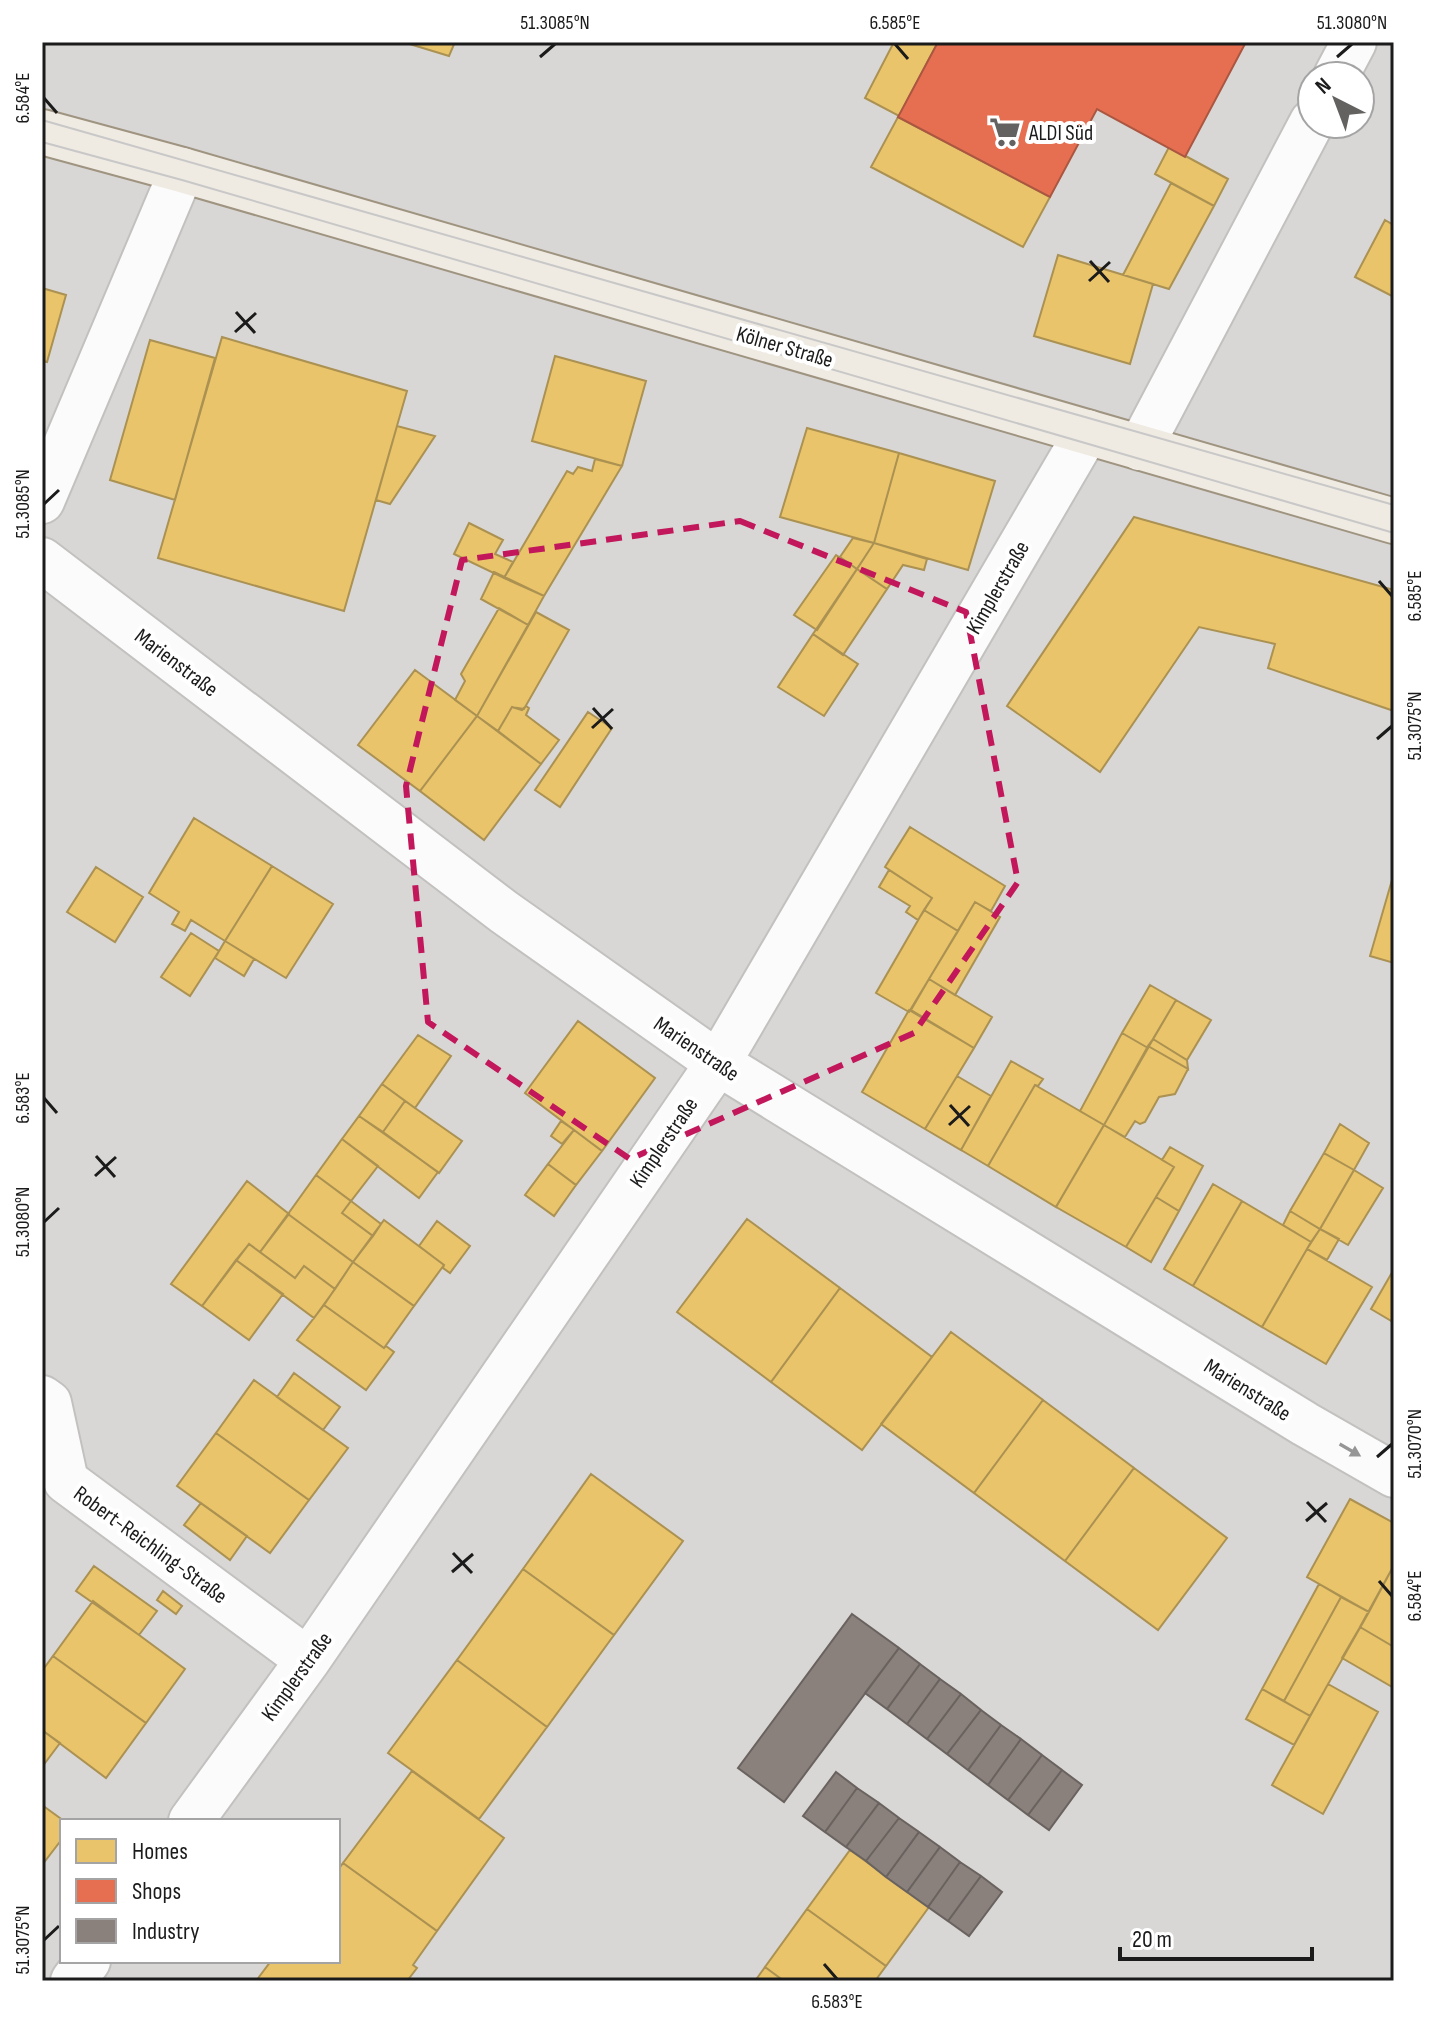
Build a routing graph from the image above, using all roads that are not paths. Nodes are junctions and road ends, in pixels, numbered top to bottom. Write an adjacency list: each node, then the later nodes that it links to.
1 (1354, 42): 2 (street)
2 (1344, 60)
3 (42, 132): 6 (main road, Kölner Straße)
4 (1303, 140): 8 (street)
5 (42, 152): 6 (main road, Kölner Straße)
6 (179, 169): 7 (main road, Kölner Straße); 9 (street)
7 (1087, 432): 8 (main road, Kölner Straße); 12 (street, Kimplerstraße)
8 (1140, 448): 10 (main road, Kölner Straße)
9 (42, 501)
10 (1394, 521)
11 (42, 560): 12 (street, Marienstraße)
12 (718, 1063): 14 (street, Marienstraße, one-way to 14); 15 (street, Kimplerstraße)
13 (42, 1398): 15 (street, Robert-Reichling-Straße)
14 (1394, 1475)
15 (308, 1660): 16 (street, Kimplerstraße)
16 (192, 1819)
17 (86, 1963): 18 (street)
18 (73, 1981)

